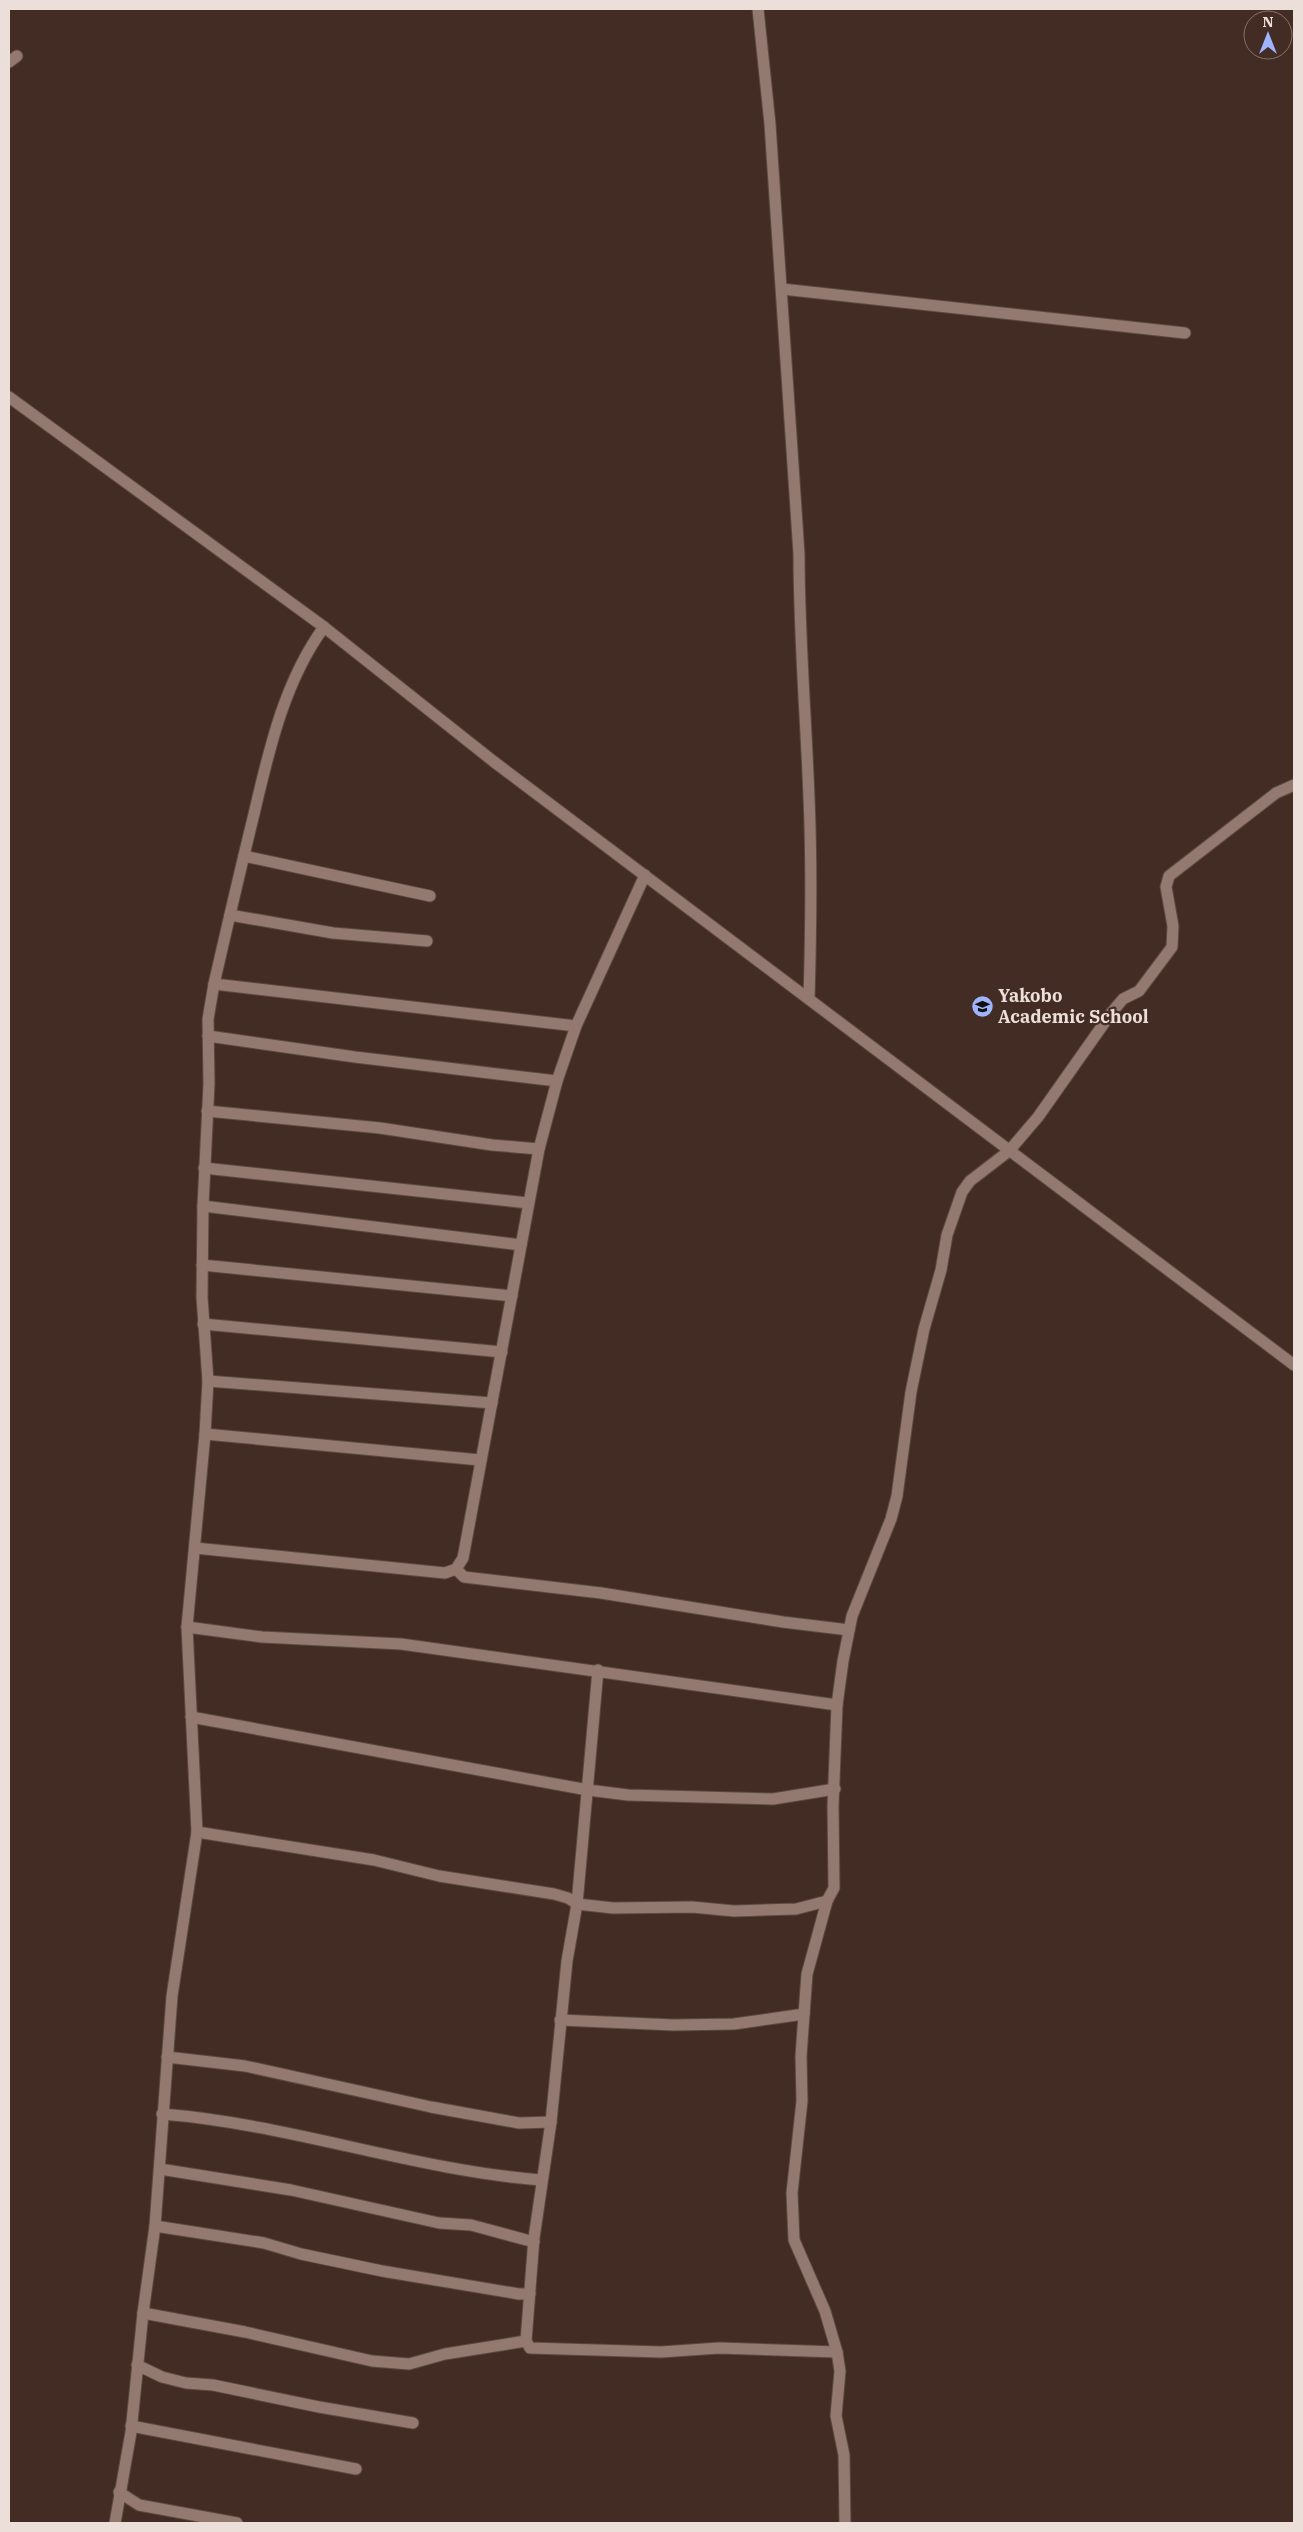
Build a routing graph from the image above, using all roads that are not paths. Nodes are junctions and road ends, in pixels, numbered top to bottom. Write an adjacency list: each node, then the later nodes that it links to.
1 (758, 9): 2 (street)
2 (782, 288): 3 (street); 13 (street)
3 (1185, 333)
4 (9, 397): 5 (street)
5 (324, 628): 7 (street); 8 (street)
6 (1294, 785): 19 (street)
7 (244, 856): 9 (street); 10 (street)
8 (645, 875): 13 (street); 14 (street)
9 (430, 896)
10 (230, 915): 11 (street); 12 (street)
11 (427, 941)
12 (214, 984): 14 (street); 15 (street)
13 (809, 999): 19 (street)
14 (576, 1026): 16 (street)
15 (208, 1036): 16 (street); 17 (street)
16 (557, 1080): 18 (street)
17 (207, 1111): 18 (street); 20 (street)
18 (539, 1149): 21 (street)
19 (1009, 1151): 28 (street); 36 (street)
20 (204, 1168): 21 (street); 22 (street)
21 (528, 1203): 23 (street)
22 (202, 1206): 23 (street); 24 (street)
23 (521, 1245): 25 (street)
24 (202, 1265): 25 (street); 26 (street)
25 (512, 1296): 27 (street)
26 (203, 1324): 27 (street); 29 (street)
27 (502, 1352): 30 (street)
28 (1294, 1365)
29 (208, 1380): 30 (street); 31 (street)
30 (492, 1404): 32 (street)
31 (206, 1434): 32 (street); 33 (street)
32 (480, 1460): 34 (street)
33 (195, 1548): 34 (street); 35 (street)
34 (456, 1568): 36 (street)
35 (187, 1627): 37 (street); 39 (street)
36 (849, 1630): 38 (street)
37 (598, 1670): 38 (street); 41 (street)
38 (837, 1704): 40 (street)
39 (191, 1717): 41 (street); 42 (street)
40 (835, 1789): 41 (street); 43 (street)
41 (588, 1790): 44 (street)
42 (197, 1832): 44 (street); 47 (street)
43 (827, 1901): 44 (street); 45 (street)
44 (577, 1904): 46 (street)
45 (804, 2014): 46 (street); 57 (street)
46 (560, 2020): 49 (street)
47 (167, 2057): 48 (street); 49 (street)
48 (162, 2114): 50 (street); 51 (street)
49 (551, 2122): 51 (street)
50 (160, 2169): 52 (street); 53 (street)
51 (542, 2180): 53 (street)
52 (155, 2226): 54 (street); 55 (street)
53 (534, 2242): 54 (street)
54 (530, 2294): 56 (street)
55 (143, 2313): 56 (street); 58 (street)
56 (526, 2342): 57 (street)
57 (837, 2352): 65 (street)
58 (137, 2365): 59 (street); 60 (street)
59 (413, 2423)
60 (131, 2426): 61 (street); 62 (street)
61 (356, 2469)
62 (119, 2492): 63 (street); 64 (street)
63 (115, 2523)
64 (237, 2523)
65 (845, 2523)

